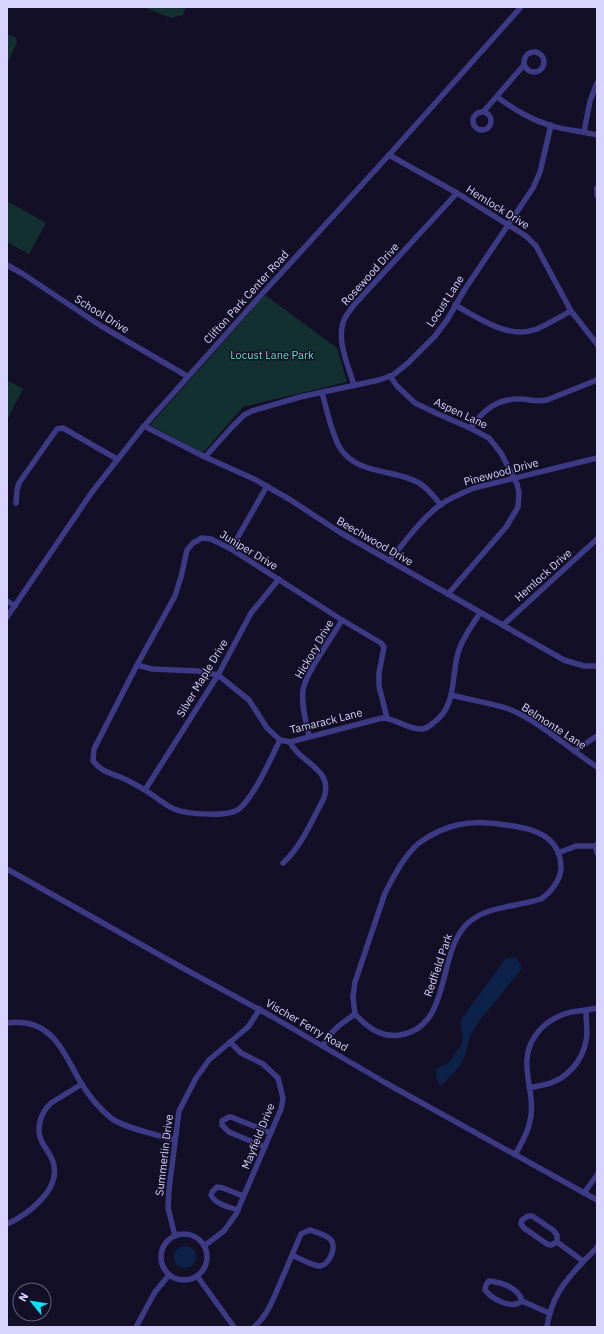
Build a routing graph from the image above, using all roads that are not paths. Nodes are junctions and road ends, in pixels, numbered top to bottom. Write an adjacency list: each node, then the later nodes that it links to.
1 (521, 7): 9 (street, Clifton Park Center Road)
2 (524, 65): 4 (street)
3 (597, 83): 7 (street)
4 (497, 97): 5 (street); 6 (street)
5 (484, 111)
6 (551, 125): 7 (street); 13 (street, Locust Lane)
7 (584, 132): 8 (street)
8 (597, 135)
9 (389, 155): 11 (street, Hemlock Drive); 18 (street, Clifton Park Center Road)
10 (597, 188): 12 (street)
11 (457, 193): 13 (street, Hemlock Drive); 21 (street, Rosewood Drive)
12 (597, 195)
13 (508, 224): 15 (street, Locust Lane); 16 (street, Hemlock Drive)
14 (7, 265): 18 (street, School Drive)
15 (455, 304): 16 (street); 19 (street, Locust Lane)
16 (571, 311): 17 (street, Hemlock Drive)
17 (597, 344)
18 (187, 376): 23 (street, Clifton Park Center Road)
19 (390, 376): 21 (street, Locust Lane); 24 (street, Aspen Lane)
20 (597, 380): 24 (street)
21 (354, 385): 22 (street, Locust Lane)
22 (322, 393): 25 (street, Locust Lane); 31 (street)
23 (144, 426): 25 (street, Beechwood Drive); 27 (street, Clifton Park Center Road)
24 (470, 428): 28 (street, Aspen Lane)
25 (206, 458): 29 (street, Beechwood Drive)
26 (597, 458): 28 (street, Pinewood Drive)
27 (117, 459): 30 (street); 38 (street, Clifton Park Center Road)
28 (514, 478): 31 (street, Pinewood Drive); 36 (street, Aspen Lane)
29 (267, 486): 33 (street); 34 (street, Beechwood Drive)
30 (16, 503)
31 (441, 505): 34 (street, Pinewood Drive)
32 (597, 539): 42 (street, Hemlock Drive)
33 (231, 549): 35 (street, Juniper Drive); 43 (street, Juniper Drive)
34 (389, 561): 36 (street, Beechwood Drive)
35 (279, 579): 41 (street, Juniper Drive); 45 (street, Silver Maple Drive)
36 (448, 594): 39 (street, Beechwood Drive)
37 (7, 601): 38 (street)
38 (15, 606): 40 (street, Clifton Park Center Road)
39 (480, 613): 42 (street, Beechwood Drive); 46 (street)
40 (7, 617)
41 (342, 620): 47 (street, Juniper Drive); 48 (street, Hickory Drive)
42 (502, 625): 44 (street, Beechwood Drive)
43 (137, 665): 45 (street); 54 (street, Juniper Drive)
44 (597, 666)
45 (218, 675): 50 (street); 54 (street, Silver Maple Drive)
46 (451, 696): 47 (street); 52 (street, Belmonte Lane)
47 (387, 718): 48 (street, Tamarack Lane)
48 (309, 736): 51 (street, Tamarack Lane)
49 (597, 736): 52 (street)
50 (280, 740): 51 (street, Tamarack Lane); 54 (street, Tamarack Lane)
51 (290, 742): 58 (street)
52 (574, 751): 53 (street, Belmonte Lane)
53 (597, 767)
54 (145, 790)
55 (597, 845): 56 (street); 57 (street)
56 (558, 853): 63 (street, Redfield Park); 63 (street)
57 (597, 853)
58 (283, 863)
59 (7, 869): 61 (street, Vischer Ferry Road)
60 (597, 1008): 62 (street)
61 (260, 1010): 65 (street, Summerlin Drive); 66 (street, Vischer Ferry Road)
62 (586, 1011): 68 (street); 68 (street)
63 (355, 1014): 66 (street)
64 (7, 1023): 67 (street)
65 (230, 1042): 69 (street, Mayfield Drive); 70 (street, Summerlin Drive)
66 (323, 1046): 72 (street, Vischer Ferry Road)
67 (82, 1084): 70 (street); 78 (street)
68 (529, 1088): 72 (street)
69 (271, 1133): 71 (street, Mayfield Drive); 71 (street)
70 (175, 1140): 79 (street, Summerlin Drive)
71 (265, 1147): 75 (street, Mayfield Drive)
72 (515, 1155): 74 (street, Vischer Ferry Road)
73 (597, 1175): 74 (street)
74 (584, 1193): 76 (street, Vischer Ferry Road)
75 (244, 1196): 77 (street, Mayfield Drive); 77 (street)
76 (597, 1200)
77 (238, 1210): 81 (street, Mayfield Drive)
78 (7, 1224)
79 (175, 1236): 81 (street); 85 (street)
80 (557, 1242): 80 (street); 84 (street)
81 (204, 1246): 86 (street)
82 (597, 1249): 84 (street)
83 (292, 1255): 83 (street); 91 (street)
84 (583, 1261): 88 (street)
85 (170, 1275): 86 (street); 89 (street)
86 (198, 1276): 90 (street)
87 (522, 1301): 87 (street); 88 (street)
88 (549, 1313): 92 (street)
89 (136, 1327)
90 (234, 1327)
91 (254, 1327)
92 (547, 1327)

